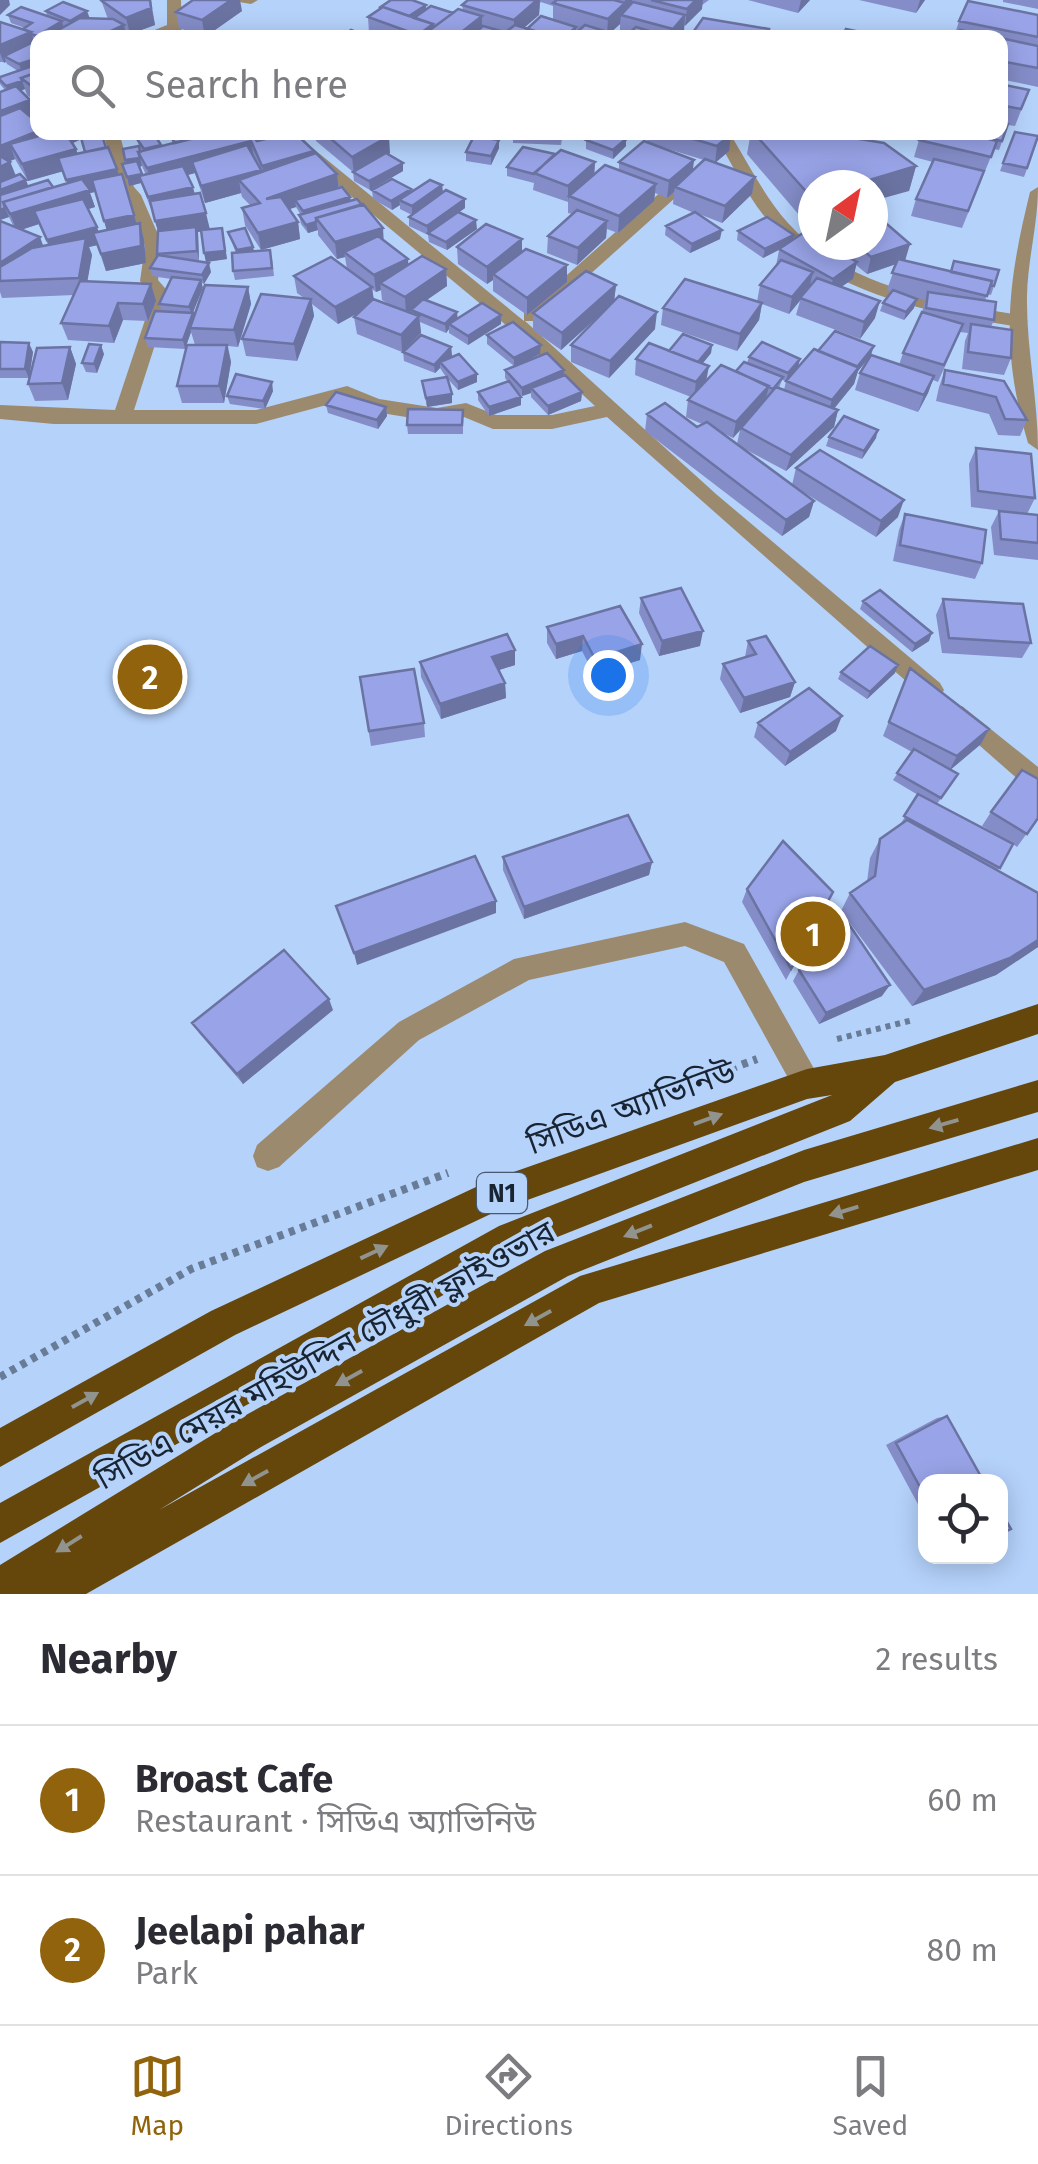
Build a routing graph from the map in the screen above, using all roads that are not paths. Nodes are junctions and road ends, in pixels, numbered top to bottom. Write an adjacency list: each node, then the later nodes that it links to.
1 (174, 0): 4 (street)
2 (234, 0): 3 (street)
3 (251, 0)
4 (175, 30)
5 (113, 140): 14 (street)
6 (292, 140): 11 (street)
7 (726, 140): 10 (street)
8 (1038, 192): 10 (street)
9 (669, 194): 11 (street)
10 (1019, 321): 15 (street)
11 (520, 327): 12 (street)
12 (611, 410): 14 (street); 16 (street)
13 (0, 412): 14 (street)
14 (122, 418)
15 (1038, 443)
16 (1038, 782)
17 (1038, 1018): 18 (highway, সিডিএ অ্যাভিনিউ / N1)
18 (885, 1070): 19 (highway, সিডিএ অ্যাভিনিউ / N1); 24 (highway)
19 (807, 1084): 22 (street); 23 (highway, সিডিএ অ্যাভিনিউ / N1, one-way to 19)
20 (1038, 1096): 25 (highway, সিডিএ মেয়র মহিউদ্দিন চৌধুরী ফ্লাইওভার, one-way to 25)
21 (1038, 1154): 26 (highway, one-way to 26)
22 (268, 1156)
23 (0, 1448)
24 (0, 1524)
25 (0, 1587)
26 (48, 1594)

